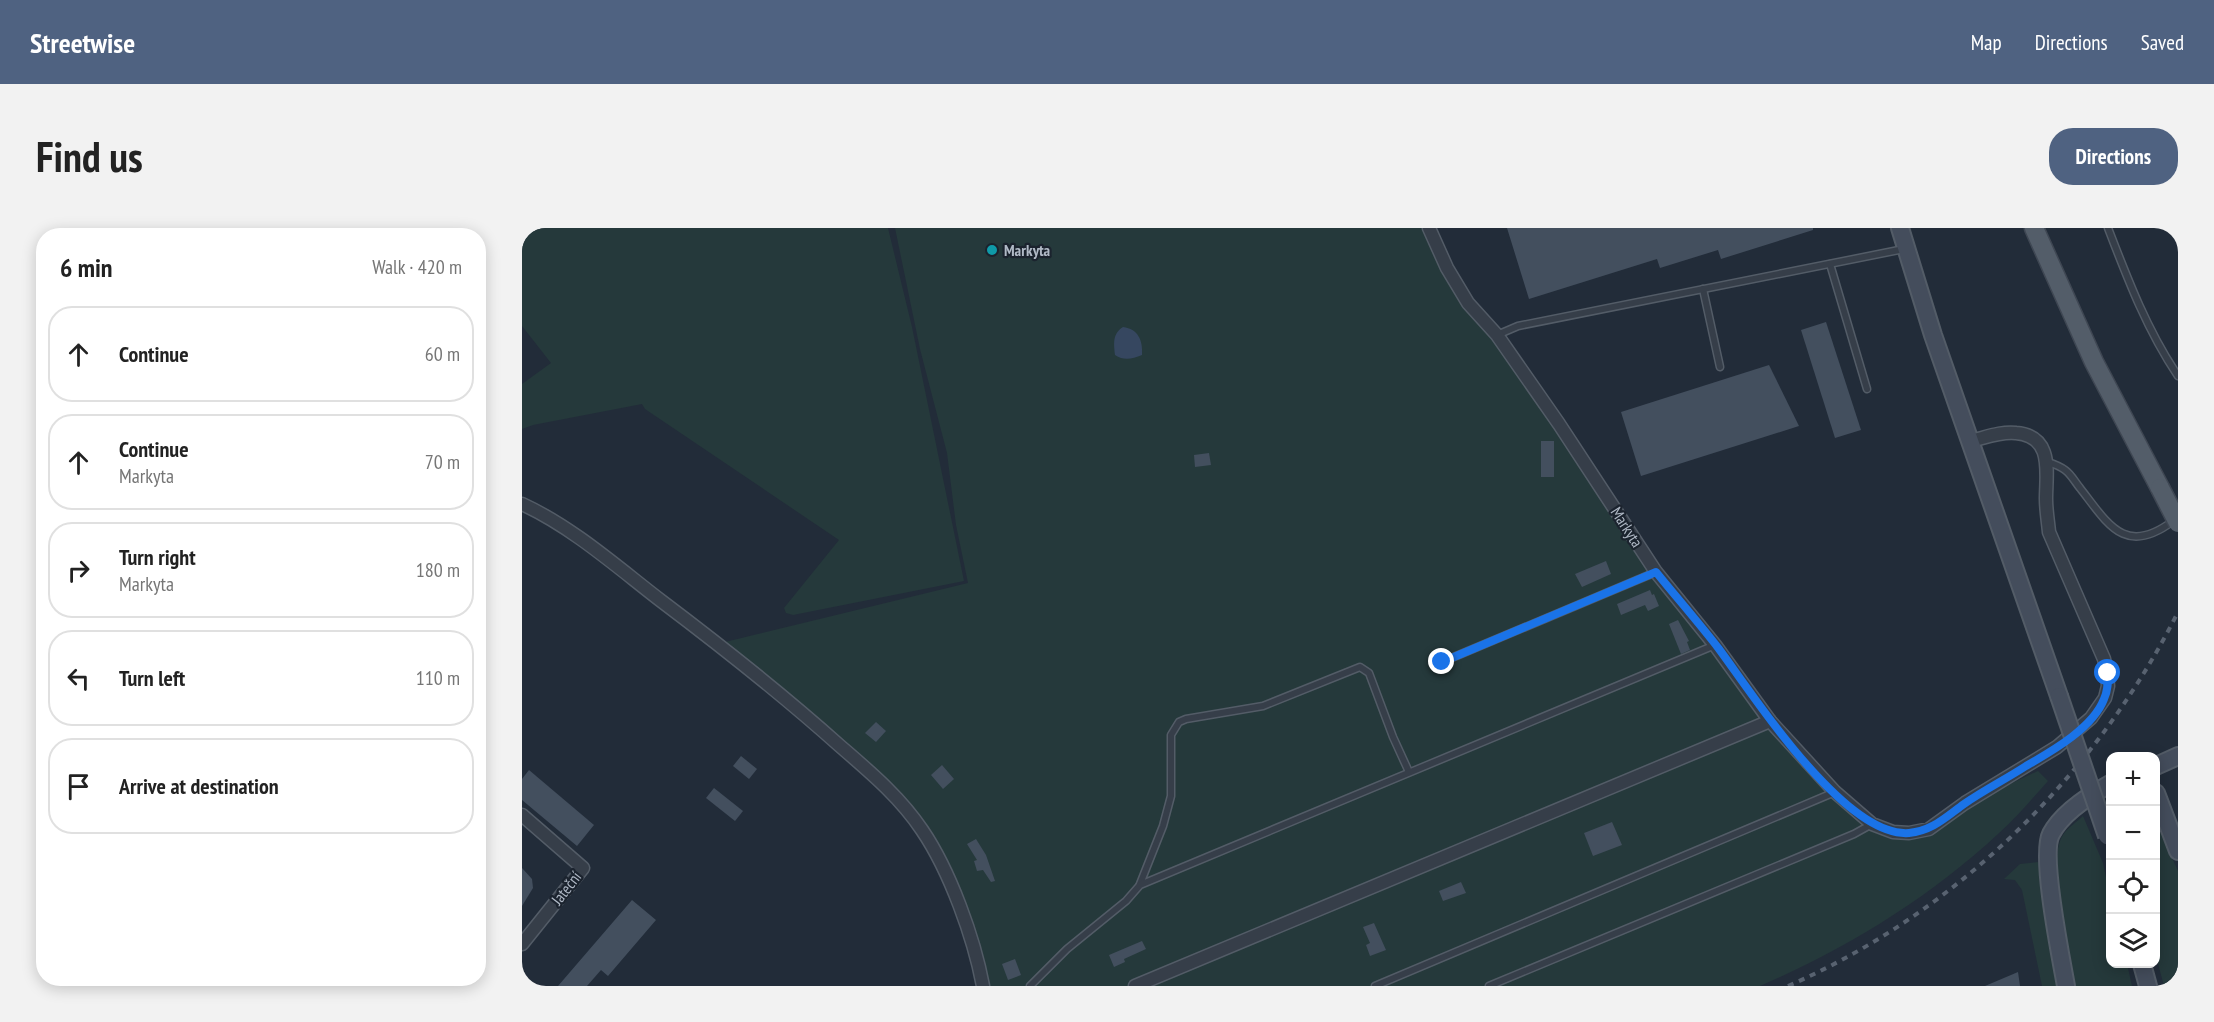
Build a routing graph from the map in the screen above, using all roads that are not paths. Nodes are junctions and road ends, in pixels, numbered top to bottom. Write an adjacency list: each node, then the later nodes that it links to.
1 (1429, 228): 8 (street, Markyta)
2 (1900, 228): 5 (main road)
3 (2034, 228): 16 (main road, bridge)
4 (2109, 228): 10 (lane)
5 (1906, 248): 6 (lane); 12 (main road)
6 (1830, 264): 7 (lane); 11 (lane)
7 (1703, 289): 8 (lane); 9 (lane)
8 (1497, 335): 17 (street, Markyta)
9 (1720, 367)
10 (2178, 376)
11 (1867, 390)
12 (1970, 441): 13 (street); 29 (main road, bridge)
13 (2048, 462): 15 (lane); 28 (street, Markyta)
14 (522, 504): 34 (street)
15 (2178, 517)
16 (2178, 523)
17 (1656, 572): 18 (street, Markyta); 19 (lane)
18 (1715, 645): 20 (street, Markyta); 23 (lane)
19 (1442, 662)
20 (1770, 722): 25 (street, Markyta); 36 (street)
21 (2178, 756): 22 (main road)
22 (2160, 764)
23 (1409, 772): 31 (lane); 31 (lane)
24 (2106, 787): 39 (main road)
25 (1834, 792): 28 (street, Markyta); 37 (lane)
26 (2160, 804): 30 (main road)
27 (522, 815): 32 (street, Jateční)
28 (1872, 824): 38 (lane)
29 (2106, 833)
30 (2178, 851)
31 (1140, 885): 35 (lane)
32 (522, 944)
33 (2143, 968): 40 (main road)
34 (983, 986)
35 (1030, 986)
36 (1135, 986)
37 (1375, 986)
38 (1489, 986)
39 (2066, 986)
40 (2148, 986)

